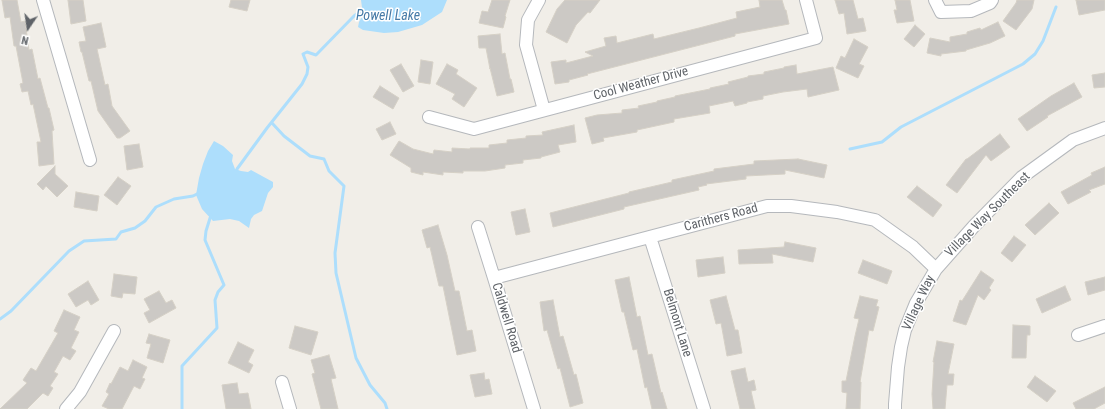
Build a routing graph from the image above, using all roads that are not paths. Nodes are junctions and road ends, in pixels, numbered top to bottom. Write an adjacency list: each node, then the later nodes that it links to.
1 (43, 0): 9 (street)
2 (539, 0): 6 (street)
3 (806, 0): 6 (street, Cool Weather Drive)
4 (935, 0): 5 (street)
5 (992, 0)
6 (544, 110): 7 (street, Cool Weather Drive)
7 (428, 117)
8 (1105, 128): 12 (street, Village Way Southeast)
9 (90, 160)
10 (478, 227): 13 (street, Caldwell Road)
11 (650, 237): 12 (street, Carithers Road); 13 (street, Carithers Road); 21 (street, Belmont Lane)
12 (936, 269): 22 (street, Village Way)
13 (494, 278): 20 (street, Caldwell Road)
14 (1105, 326): 16 (street)
15 (114, 331): 18 (street)
16 (1078, 335)
17 (282, 382): 19 (street)
18 (66, 409)
19 (290, 409)
20 (534, 409)
21 (704, 409)
22 (895, 409)

